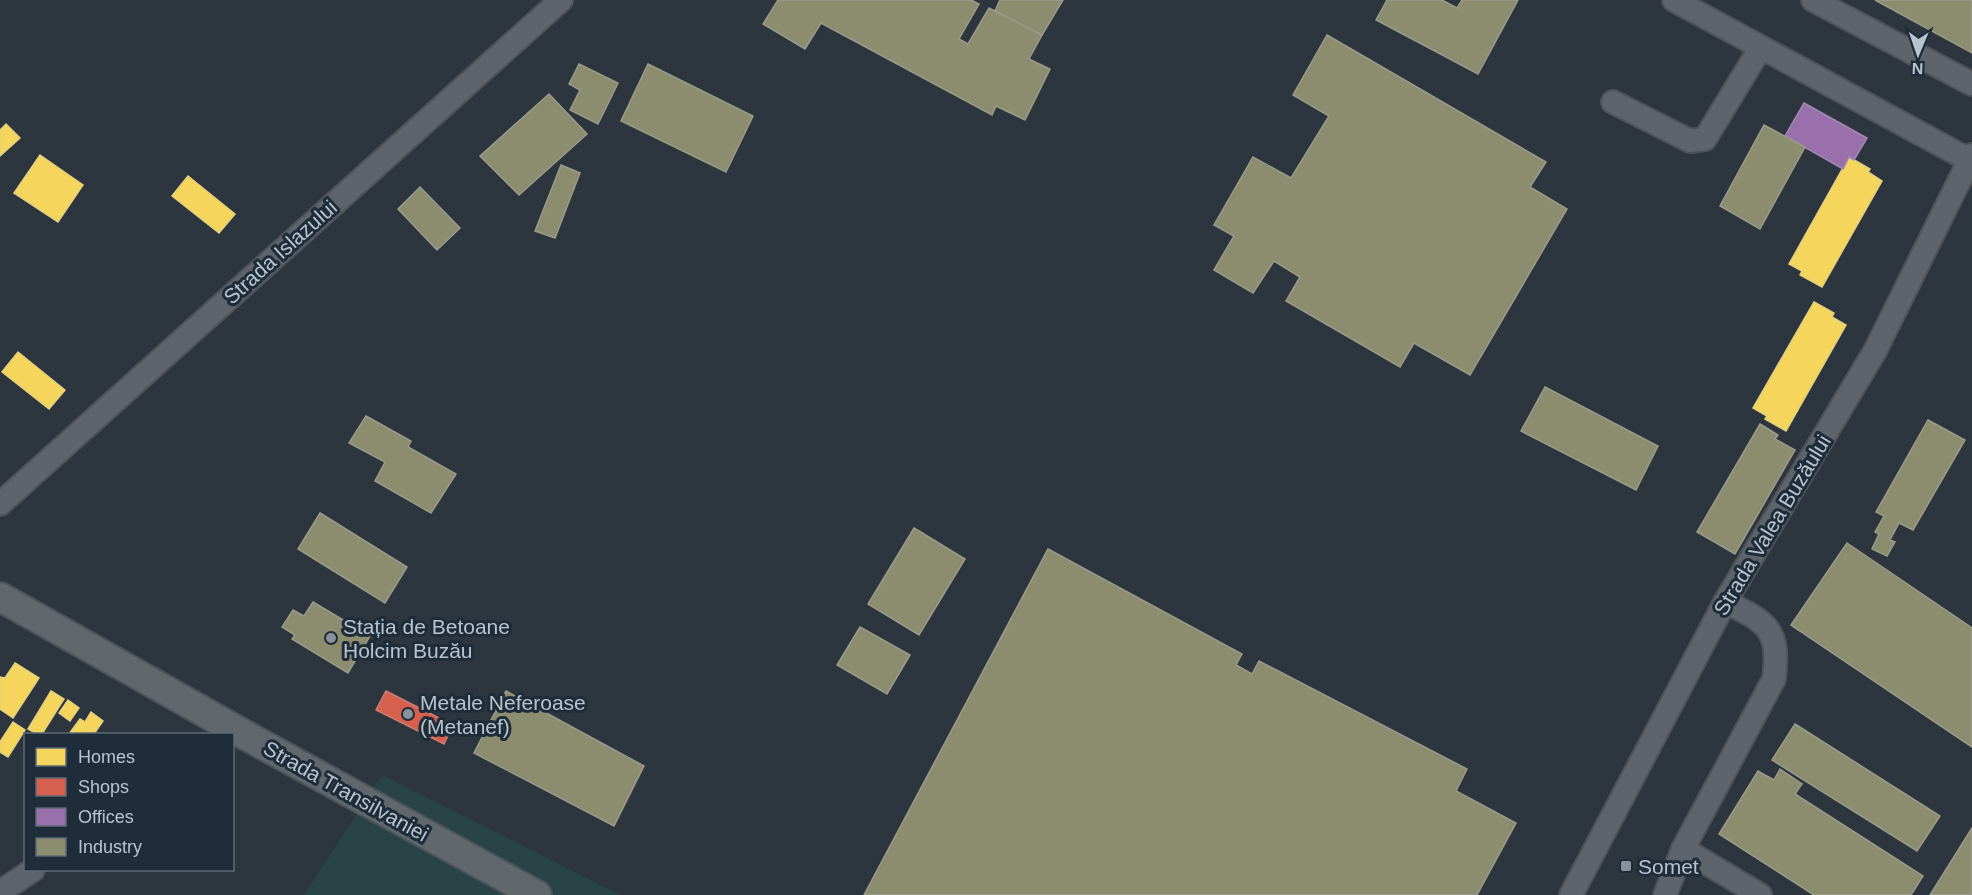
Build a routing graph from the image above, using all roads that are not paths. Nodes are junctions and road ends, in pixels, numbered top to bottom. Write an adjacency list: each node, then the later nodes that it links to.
1 (561, 0): 8 (street, Strada Islazului)
2 (1674, 0): 4 (street)
3 (1813, 0): 5 (street)
4 (1761, 47): 6 (street); 7 (street)
5 (1972, 84)
6 (1613, 102)
7 (1971, 157): 10 (street, Strada Valea Buzăului)
8 (0, 504)
9 (0, 597): 11 (main road, Strada Transilvaniei)
10 (1725, 602): 13 (street); 17 (street, Strada Valea Buzăului)
11 (226, 733)
12 (239, 741): 16 (main road, Strada Transilvaniei)
13 (1683, 849): 18 (street); 19 (street)
14 (32, 871): 15 (street)
15 (0, 892)
16 (537, 895)
17 (1571, 895)
18 (1665, 895)
19 (1760, 895)

